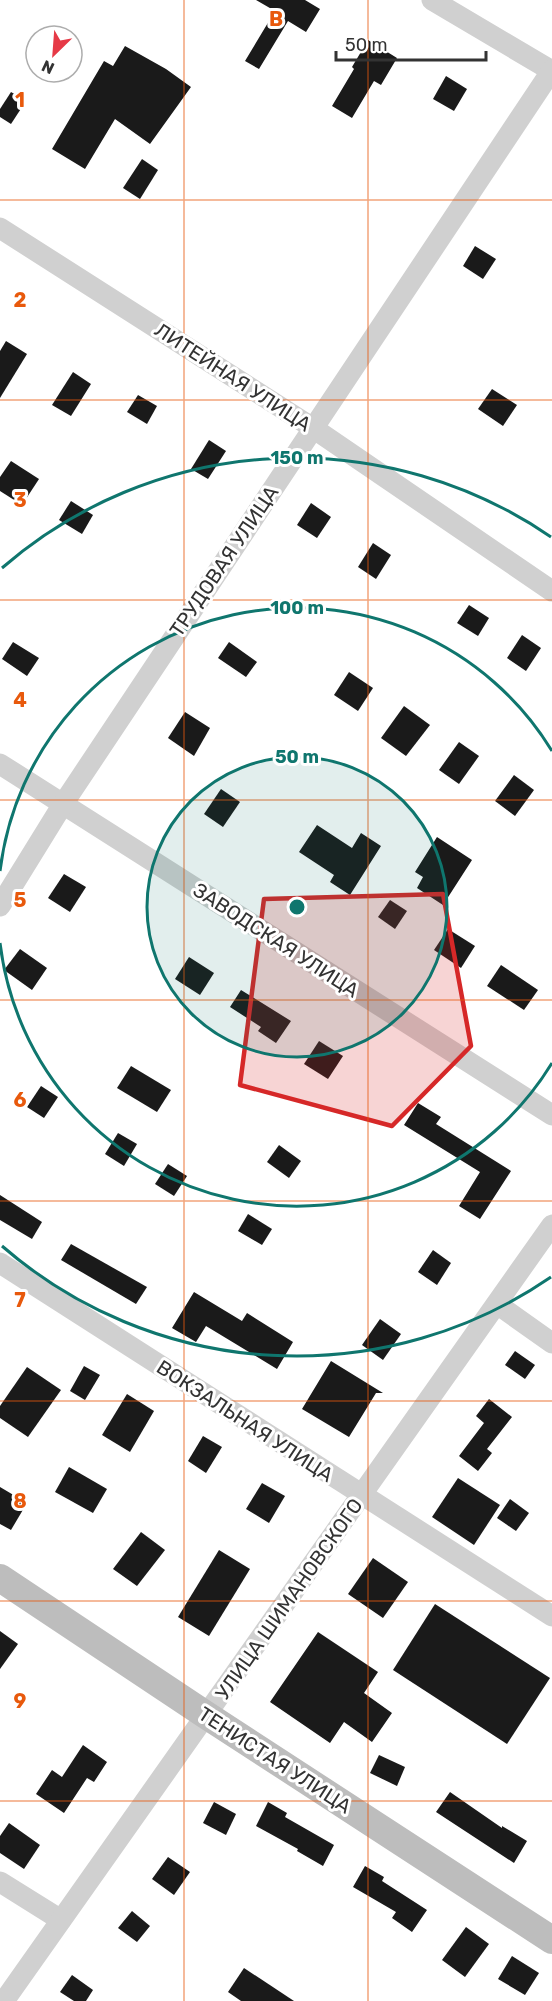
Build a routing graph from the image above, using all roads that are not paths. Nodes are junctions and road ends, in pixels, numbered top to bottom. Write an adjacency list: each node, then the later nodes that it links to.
1 (432, 0): 2 (street)
2 (552, 70): 4 (street, ТРУДОВАЯ УЛИЦА)
3 (0, 228): 4 (street, ЛИТЕЙНАЯ УЛИЦА)
4 (313, 428): 5 (street, ЛИТЕЙНАЯ УЛИЦА); 7 (street, ТРУДОВАЯ УЛИЦА)
5 (552, 591)
6 (0, 764): 7 (street, ЗАВОДСКАЯ УЛИЦА)
7 (63, 804): 8 (street, ТРУДОВАЯ УЛИЦА); 9 (street, ЗАВОДСКАЯ УЛИЦА)
8 (0, 906)
9 (552, 1115)
10 (552, 1225): 12 (street, УЛИЦА ШИМАНОВСКОГО)
11 (0, 1263): 14 (street, ВОКЗАЛЬНАЯ УЛИЦА)
12 (497, 1305): 13 (street); 14 (street, УЛИЦА ШИМАНОВСКОГО)
13 (552, 1343)
14 (362, 1496): 16 (street, ВОКЗАЛЬНАЯ УЛИЦА); 17 (street, УЛИЦА ШИМАНОВСКОГО)
15 (0, 1578): 17 (street, ТЕНИСТАЯ УЛИЦА)
16 (552, 1616)
17 (206, 1715): 19 (street, УЛИЦА ШИМАНОВСКОГО); 20 (street, ТЕНИСТАЯ УЛИЦА)
18 (0, 1882): 19 (street)
19 (61, 1920): 21 (street, УЛИЦА ШИМАНОВСКОГО)
20 (552, 1940)
21 (9, 1999)

